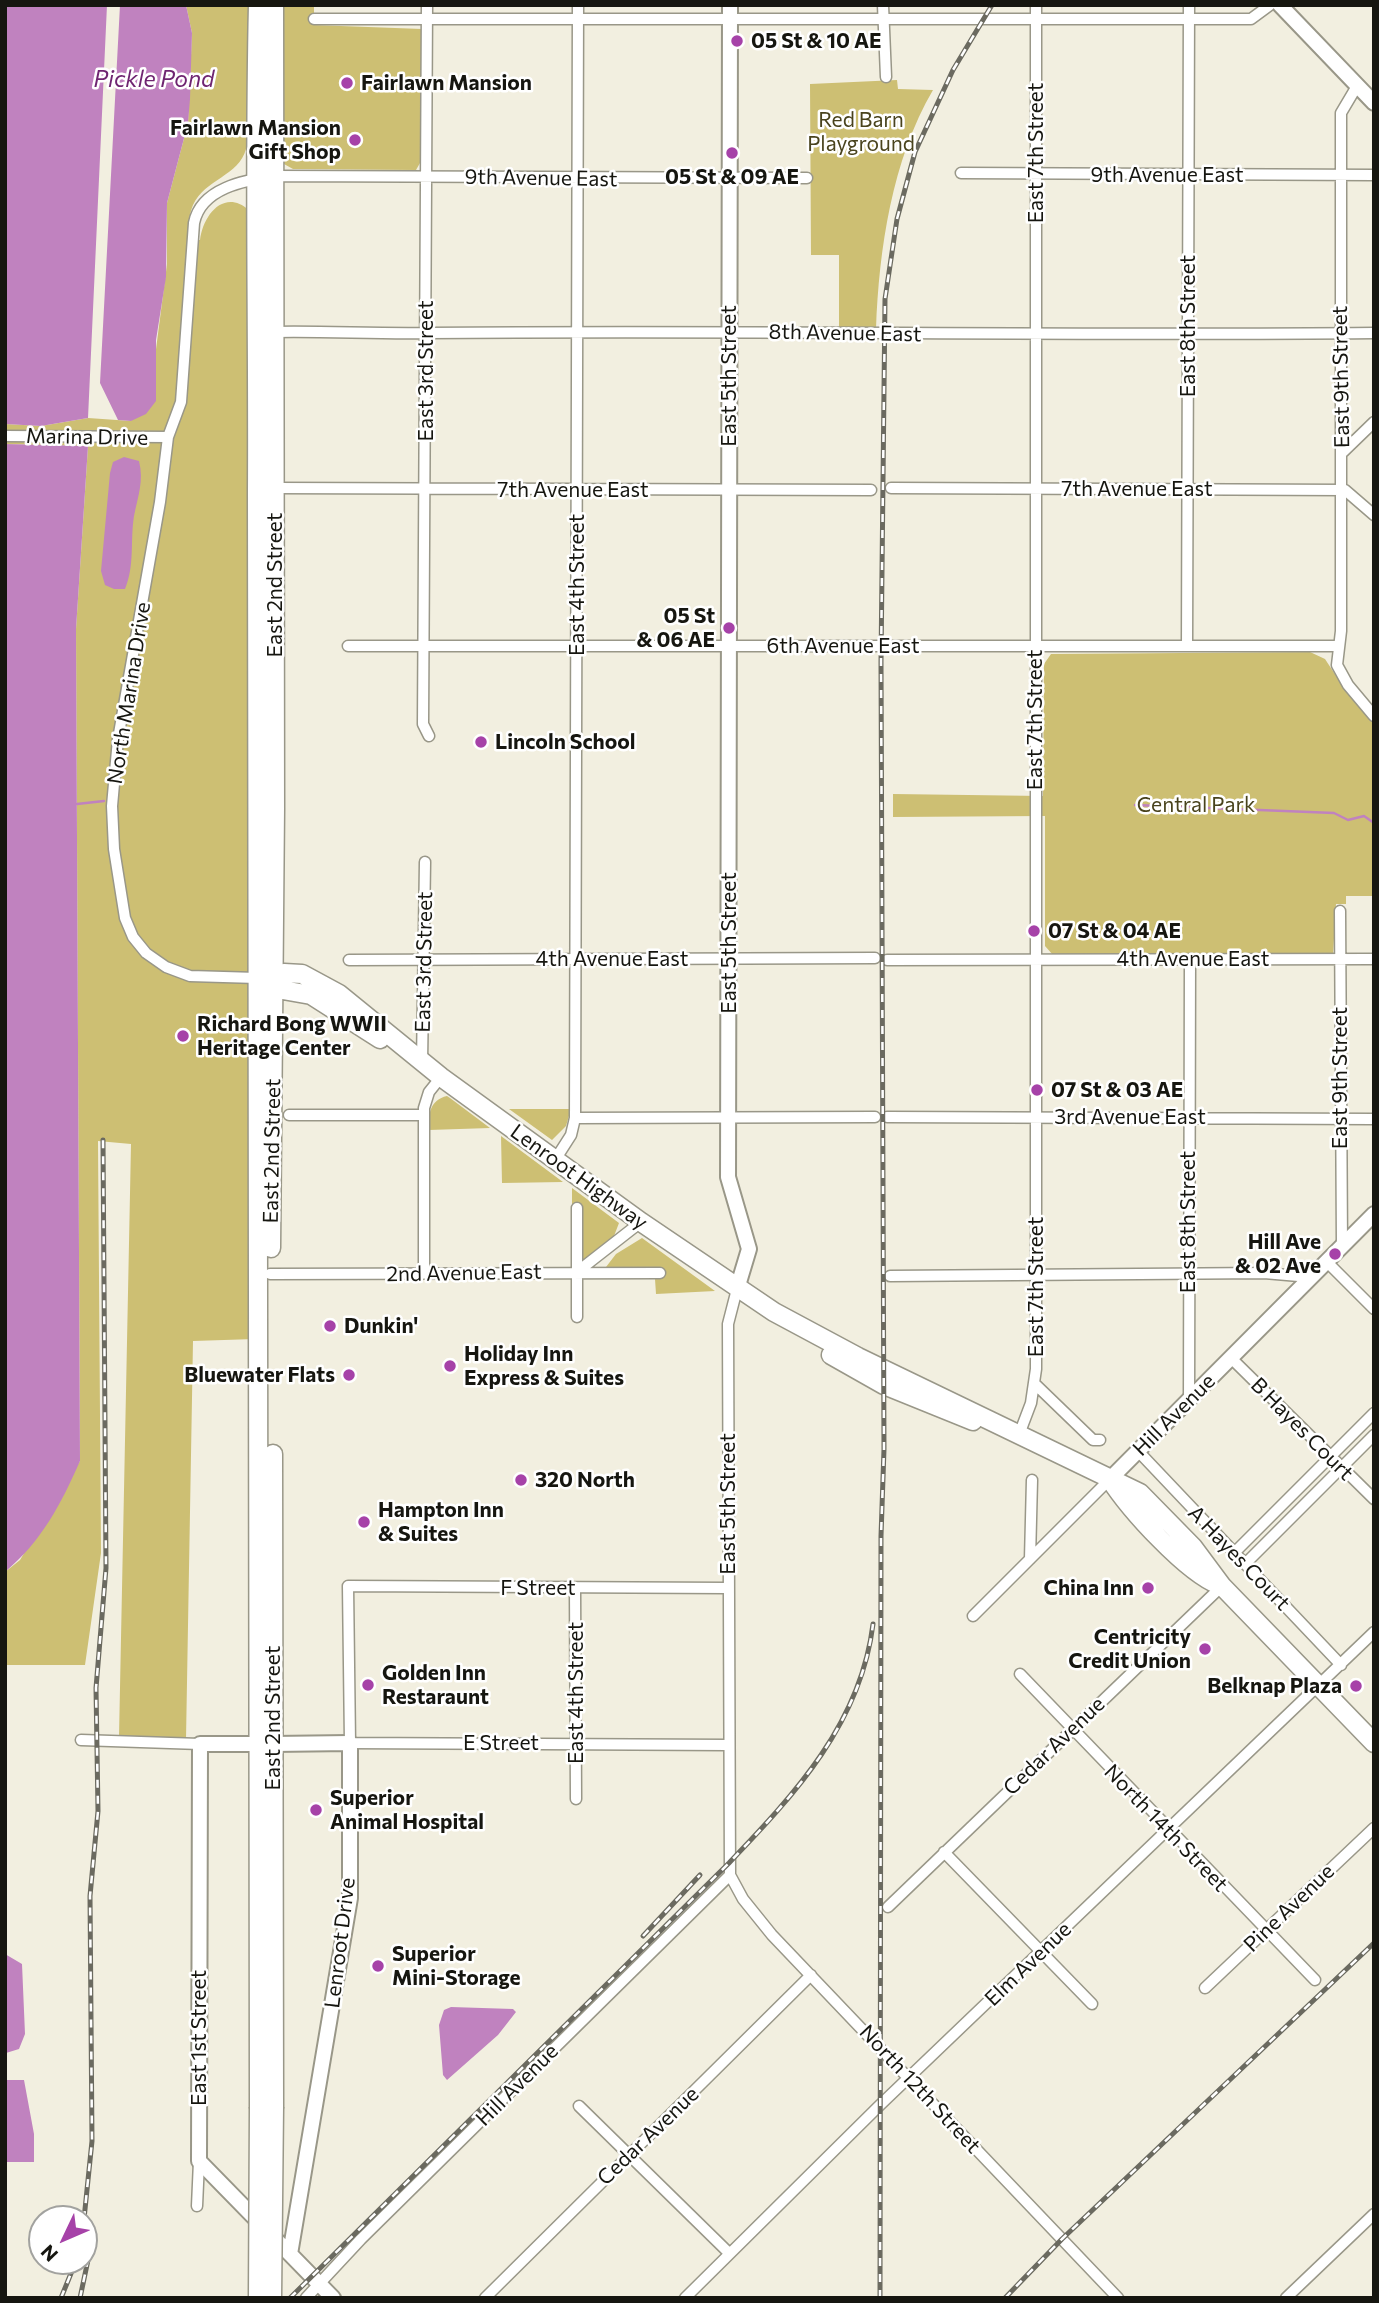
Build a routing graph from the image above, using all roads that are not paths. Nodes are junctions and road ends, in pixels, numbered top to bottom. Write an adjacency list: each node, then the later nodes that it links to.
1 (258, 5): 27 (highway, East 2nd Street)
2 (274, 5): 24 (highway, East 2nd Street)
3 (427, 5): 11 (street, East 3rd Street)
4 (578, 5): 15 (street, East 4th Street)
5 (883, 5): 12 (street)
6 (1036, 5): 16 (street, East 7th Street)
7 (1189, 5): 13 (street, East 8th Street)
8 (1270, 5): 13 (street)
9 (1280, 5): 18 (street)
10 (730, 11): 12 (street); 15 (street); 30 (street, East 5th Street)
11 (427, 17): 14 (street); 15 (street); 25 (street, East 3rd Street)
12 (883, 17): 16 (street); 17 (street)
13 (1189, 18): 16 (street); 22 (street, East 8th Street)
14 (314, 19)
15 (578, 19): 28 (street, East 4th Street)
16 (1036, 19): 21 (street, East 7th Street)
17 (886, 77)
18 (1357, 86): 19 (street); 26 (street, East 9th Street)
19 (1374, 103)
20 (961, 173): 21 (street, 9th Avenue East)
21 (1036, 175): 22 (street, 9th Avenue East); 34 (street, East 7th Street)
22 (1189, 175): 26 (street, 9th Avenue East); 37 (street, East 8th Street)
23 (1374, 175): 26 (street, 9th Avenue East)
24 (275, 176): 25 (street, 9th Avenue East); 27 (street, 9th Avenue East); 32 (highway, East 2nd Street)
25 (424, 176): 28 (street, 9th Avenue East); 35 (street, East 3rd Street)
26 (1342, 176): 38 (street, East 9th Street)
27 (256, 178): 41 (street, North Marina Drive); 74 (highway, East 2nd Street)
28 (576, 178): 30 (street, 9th Avenue East); 33 (street, East 4th Street)
29 (807, 178): 30 (street, 9th Avenue East)
30 (728, 179): 31 (street, East 5th Street)
31 (730, 331): 33 (street, 8th Avenue East); 34 (street, 8th Avenue East); 46 (street, East 5th Street)
32 (274, 332): 35 (street, 8th Avenue East); 43 (highway, East 2nd Street)
33 (578, 332): 35 (street, 8th Avenue East); 45 (street, East 4th Street)
34 (1036, 332): 37 (street, 8th Avenue East); 47 (street, East 7th Street)
35 (427, 333): 49 (street, East 3rd Street)
36 (1374, 333): 38 (street, 8th Avenue East)
37 (1188, 334): 38 (street, 8th Avenue East); 48 (street, East 8th Street)
38 (1340, 334): 42 (street, East 9th Street)
39 (1374, 422): 42 (street)
40 (5, 436): 41 (street, Marina Drive)
41 (168, 437): 74 (street, North Marina Drive)
42 (1343, 452): 51 (street, East 9th Street)
43 (276, 488): 49 (street, 7th Avenue East); 74 (highway, East 2nd Street)
44 (891, 488): 47 (street, 7th Avenue East)
45 (577, 489): 46 (street, 7th Avenue East); 49 (street, 7th Avenue East); 59 (street, East 4th Street)
46 (729, 489): 50 (street, 7th Avenue East); 54 (street, East 5th Street)
47 (1036, 489): 48 (street, 7th Avenue East); 55 (street, East 7th Street)
48 (1188, 489): 51 (street, 7th Avenue East); 56 (street, East 8th Street)
49 (426, 490): 58 (street, East 3rd Street)
50 (871, 490)
51 (1340, 490): 52 (street); 57 (street, East 9th Street)
52 (1374, 514)
53 (348, 646): 58 (street, 6th Avenue East)
54 (730, 646): 55 (street, 6th Avenue East); 59 (street, 6th Avenue East); 66 (street, East 5th Street)
55 (1035, 646): 56 (street, 6th Avenue East); 71 (street, East 7th Street)
56 (1186, 646): 57 (street, 6th Avenue East)
57 (1337, 646): 60 (street, East 9th Street)
58 (424, 647): 59 (street, 6th Avenue East); 61 (street, East 3rd Street)
59 (576, 647): 69 (street, East 4th Street)
60 (1374, 716)
61 (429, 736)
62 (425, 862): 65 (street, East 3rd Street)
63 (1340, 911): 72 (street, East 9th Street)
64 (875, 958): 66 (street, 4th Avenue East)
65 (424, 959): 68 (street, 4th Avenue East); 69 (street, 4th Avenue East); 75 (street, East 3rd Street)
66 (729, 959): 69 (street, 4th Avenue East); 79 (street, East 5th Street)
67 (1190, 959): 71 (street, 4th Avenue East); 72 (street, 4th Avenue East); 82 (street, East 8th Street)
68 (349, 960)
69 (578, 960): 83 (street, East 4th Street)
70 (887, 960): 71 (street, 4th Avenue East)
71 (1035, 960): 81 (street, East 7th Street)
72 (1340, 960): 73 (street, 4th Avenue East); 85 (street, East 9th Street)
73 (1374, 960)
74 (268, 980): 75 (highway, Lenroot Highway); 98 (highway, East 2nd Street)
75 (422, 1063): 76 (highway, Lenroot Highway)
76 (441, 1077): 78 (street); 87 (highway, Lenroot Highway)
77 (289, 1115): 78 (street)
78 (423, 1115): 94 (street)
79 (728, 1116): 83 (street); 84 (street); 101 (street, East 5th Street)
80 (887, 1117): 81 (street, 3rd Avenue East)
81 (1035, 1117): 82 (street, 3rd Avenue East); 96 (street, East 7th Street)
82 (1188, 1117): 85 (street, 3rd Avenue East); 97 (street, East 8th Street)
83 (575, 1118): 87 (street, East 4th Street)
84 (875, 1118)
85 (1341, 1119): 86 (street, 3rd Avenue East); 91 (street, East 9th Street)
86 (1374, 1119)
87 (555, 1160): 90 (highway, Lenroot Highway)
88 (577, 1208): 93 (street)
89 (1374, 1214): 91 (street, Hill Avenue)
90 (641, 1222): 93 (street); 101 (highway, Lenroot Highway)
91 (1342, 1246): 92 (street, Hill Avenue)
92 (1326, 1261): 100 (street, Hill Avenue); 102 (street)
93 (577, 1272): 94 (street, 2nd Avenue East); 95 (street, 2nd Avenue East); 103 (street)
94 (424, 1273): 98 (street, 2nd Avenue East)
95 (660, 1273)
96 (1035, 1273): 97 (street); 99 (street); 105 (street, East 7th Street)
97 (1188, 1273): 100 (street); 106 (street, East 8th Street)
98 (265, 1274): 134 (highway, East 2nd Street)
99 (890, 1276)
100 (1310, 1277): 104 (street, Hill Avenue)
101 (737, 1289): 108 (highway, Lenroot Highway); 123 (street, East 5th Street)
102 (1374, 1308)
103 (577, 1317)
104 (1231, 1358): 106 (street, Hill Avenue); 112 (street, B Hayes Court)
105 (1035, 1384): 108 (street, East 7th Street); 110 (street)
106 (1189, 1400): 111 (street, Hill Avenue)
107 (1374, 1413): 112 (street)
108 (1020, 1432): 114 (highway, Lenroot Highway)
109 (1374, 1435): 113 (street)
110 (1100, 1440)
111 (1138, 1451): 114 (street, Hill Avenue); 117 (street, A Hayes Court)
112 (1331, 1457): 113 (street, B Hayes Court); 117 (street)
113 (1341, 1467): 116 (street, B Hayes Court); 119 (street)
114 (1110, 1479): 118 (street, Hill Avenue); 121 (highway)
115 (1032, 1480): 118 (street)
116 (1374, 1499)
117 (1234, 1553): 119 (street, A Hayes Court)
118 (1030, 1559): 124 (street, Hill Avenue)
119 (1245, 1564): 126 (street, A Hayes Court)
120 (348, 1586): 122 (street, F Street); 132 (street, Lenroot Drive)
121 (1222, 1586): 128 (highway); 129 (street, Cedar Avenue)
122 (575, 1588): 123 (street, F Street); 135 (street, East 4th Street)
123 (727, 1588): 136 (street, East 5th Street)
124 (973, 1616)
125 (1374, 1632): 126 (street, Elm Avenue)
126 (1341, 1665): 128 (street, Elm Avenue)
127 (1020, 1674): 129 (street, North 14th Street)
128 (1318, 1687): 131 (highway); 139 (street, Elm Avenue)
129 (1072, 1729): 139 (street, North 14th Street); 140 (street, Cedar Avenue)
130 (80, 1740): 133 (street, E Street)
131 (1370, 1742)
132 (350, 1743): 134 (street, E Street); 135 (street, E Street); 157 (street, Lenroot Drive)
133 (200, 1744): 134 (street, E Street); 153 (street, East 1st Street)
134 (267, 1744): 151 (highway, East 2nd Street)
135 (576, 1744): 136 (street, E Street); 137 (street, East 4th Street)
136 (728, 1745): 141 (street, East 5th Street)
137 (576, 1799)
138 (1374, 1828): 143 (street, Pine Avenue)
139 (1168, 1830): 143 (street, North 14th Street); 144 (street, Elm Avenue)
140 (944, 1852): 142 (street, Cedar Avenue); 144 (street)
141 (730, 1875): 145 (street, North 12th Street); 158 (street, Hill Avenue)
142 (888, 1907)
143 (1265, 1931): 146 (street, North 14th Street); 147 (street, Pine Avenue)
144 (1040, 1953): 148 (street); 149 (street, Elm Avenue)
145 (811, 1975): 149 (street, North 12th Street); 152 (street, Cedar Avenue)
146 (1315, 1980)
147 (1205, 1988)
148 (1092, 2004)
149 (909, 2078): 156 (street, Elm Avenue); 165 (street, North 12th Street)
150 (579, 2106): 152 (street)
151 (267, 2107): 159 (highway, East 2nd Street, bridge); 160 (highway, East 2nd Street, bridge)
152 (629, 2154): 156 (street); 163 (street, Cedar Avenue)
153 (199, 2161): 154 (street); 157 (street)
154 (197, 2206)
155 (1374, 2214): 166 (street)
156 (729, 2253): 164 (street, Elm Avenue)
157 (290, 2254): 158 (street)
158 (319, 2284): 161 (street, Hill Avenue); 162 (street)
159 (258, 2298)
160 (272, 2298)
161 (306, 2298)
162 (332, 2298)
163 (485, 2298)
164 (685, 2298)
165 (1118, 2298)
166 (1286, 2298)

